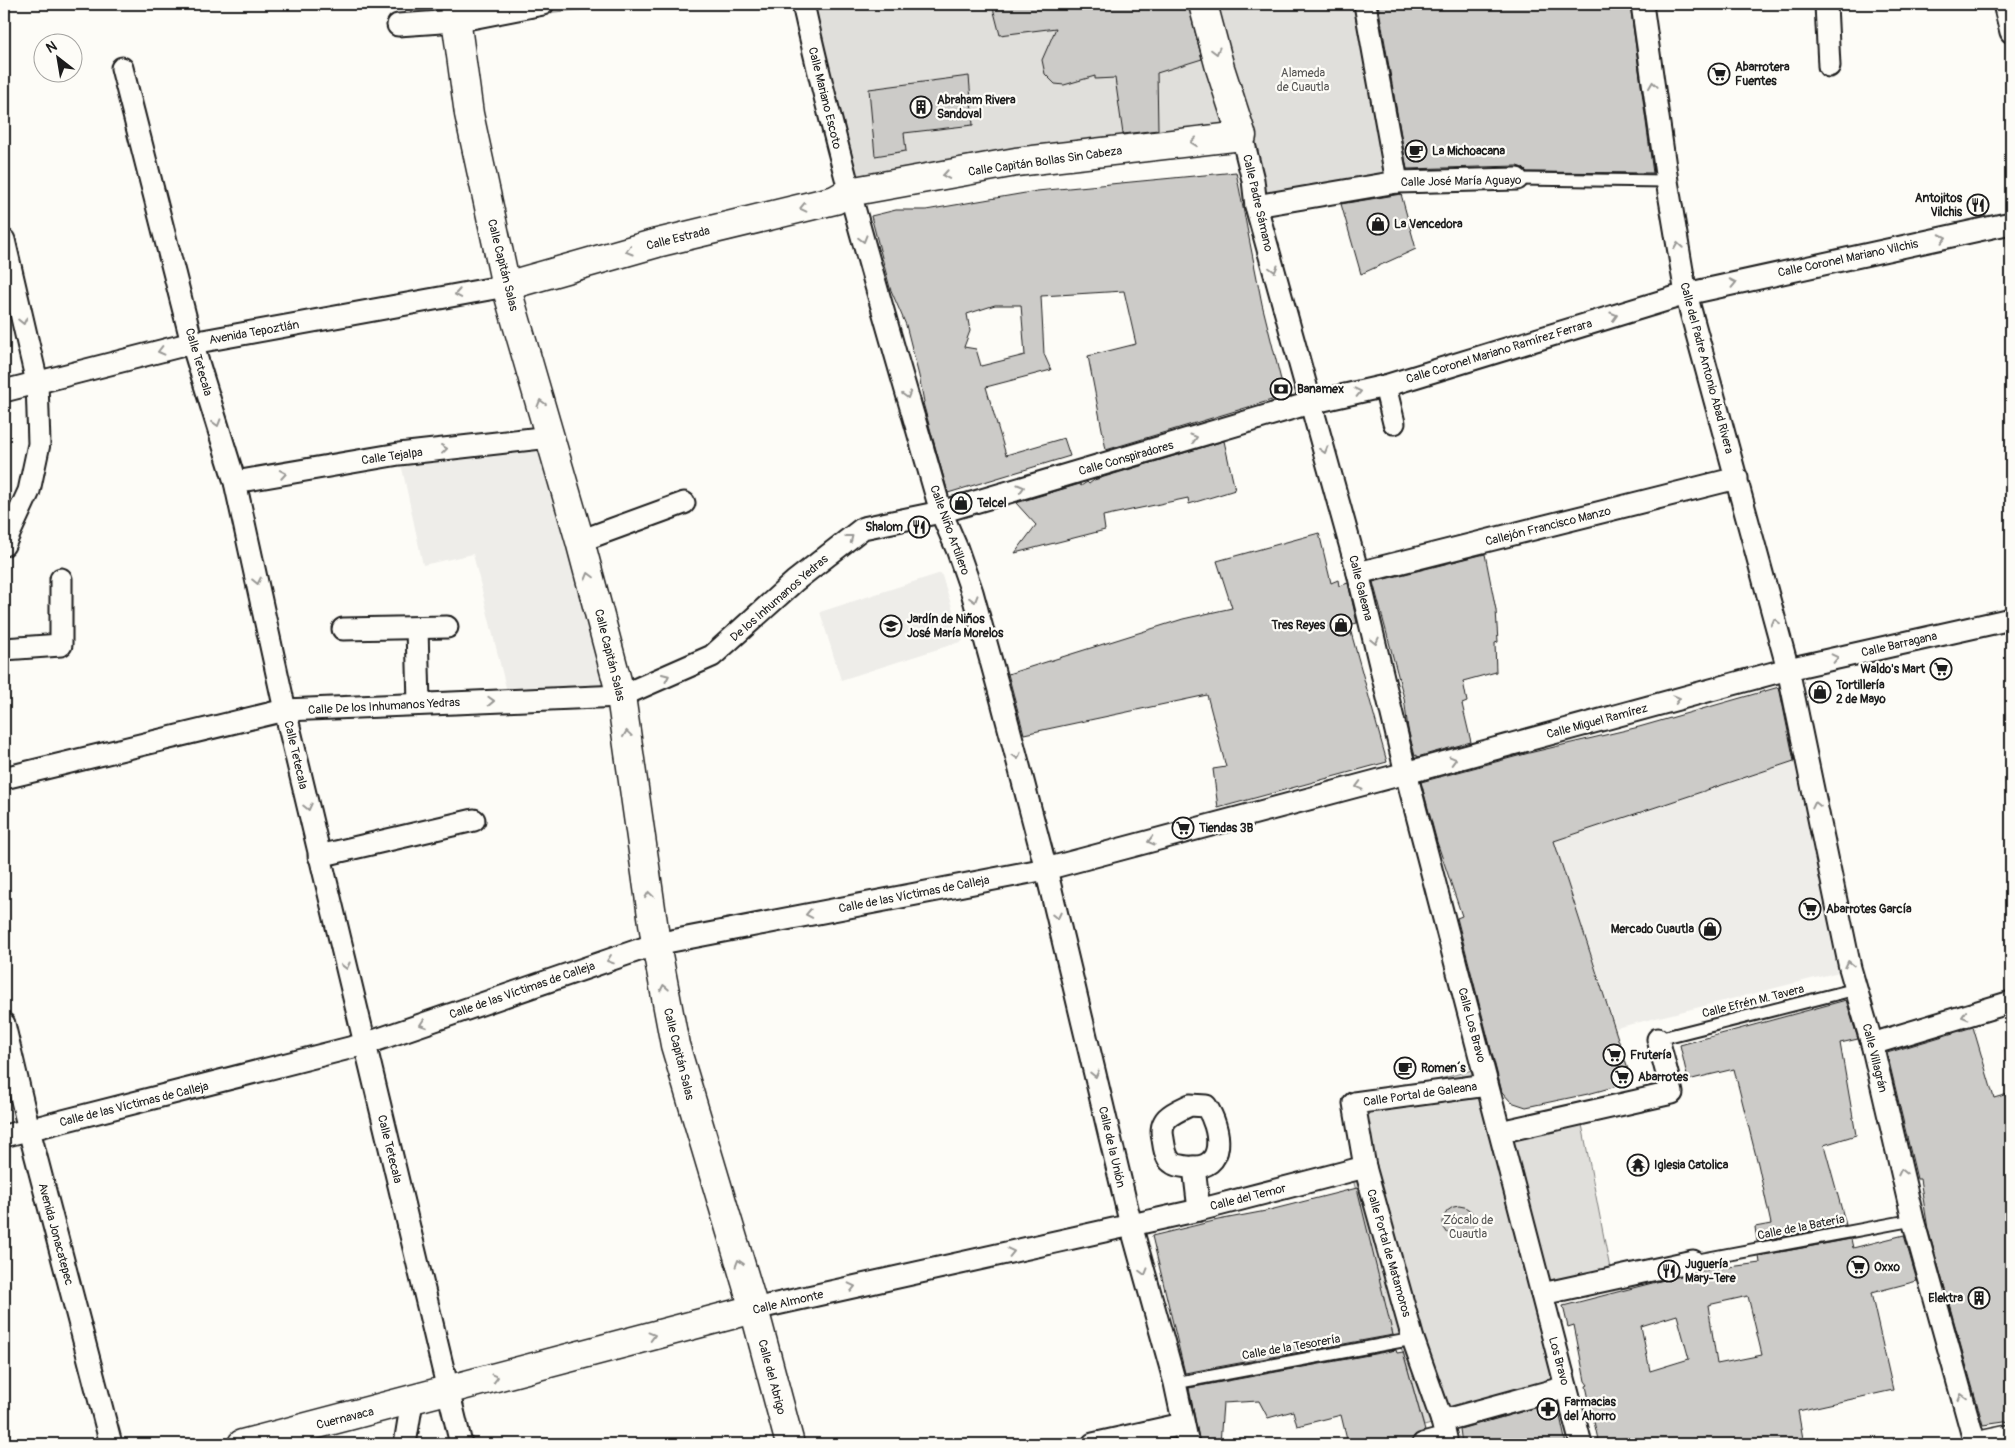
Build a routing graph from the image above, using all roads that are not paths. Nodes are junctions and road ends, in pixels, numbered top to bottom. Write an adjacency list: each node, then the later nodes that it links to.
1 (543, 4): 8 (street)
2 (803, 4): 17 (street, Calle Mariano Escoto)
3 (1203, 4): 13 (street, Calle Padre Sámano, one-way to 13)
4 (1365, 4): 16 (street)
5 (1642, 4): 15 (street, Calle del Padre Antonio Abad Rivera, one-way to 5)
6 (1826, 4): 11 (street)
7 (2004, 4): 10 (street)
8 (455, 13): 9 (street); 21 (street, Calle Capitán Salas)
9 (398, 25)
10 (2011, 32)
11 (1829, 66)
12 (122, 68): 23 (street, Calle Tetecala)
13 (1242, 136): 17 (street, Calle Capitán Bollas Sin Cabeza, one-way to 17); 18 (street, Calle Padre Sámano)
14 (1517, 179): 15 (lane, Calle José María Aguayo); 16 (street, Calle José María Aguayo)
15 (1667, 181): 22 (street, Calle del Padre Antonio Abad Rivera, one-way to 15)
16 (1397, 182): 18 (street, Calle José María Aguayo)
17 (849, 192): 21 (street, Calle Estrada, one-way to 21); 33 (street, Calle Niño Artillero, one-way to 33)
18 (1256, 206): 27 (street, Calle Padre Sámano, one-way to 27)
19 (2011, 223): 22 (street, Calle Coronel Mariano Vilchis, one-way to 19)
20 (4, 240): 24 (street, one-way to 24)
21 (506, 286): 23 (street, Avenida Tepoztlán, one-way to 23); 29 (street, Calle Capitán Salas, one-way to 21)
22 (1686, 294): 25 (street, Calle Coronel Mariano Ramírez Ferrara, one-way to 22); 30 (street, Calle del Padre Antonio Abad Rivera)
23 (192, 343): 24 (street, Avenida Tepoztlán, one-way to 24); 31 (street, Calle Tetecala, one-way to 31)
24 (37, 382): 26 (street, Avenida Tepoztlán); 35 (street)
25 (1385, 386): 27 (street, Calle Coronel Mariano Ramírez Ferrara, one-way to 25); 28 (street)
26 (4, 391)
27 (1310, 404): 33 (street, Calle Conspiradores, one-way to 27); 36 (street, Calle Galeana, one-way to 36)
28 (1394, 423)
29 (550, 437): 31 (street, Calle Tejalpa, one-way to 29); 34 (street, Calle Capitán Salas)
30 (1737, 478): 36 (street, Callejón Francisco Manzo); 43 (street, Calle del Padre Antonio Abad Rivera, one-way to 30)
31 (235, 482): 46 (street, Calle Tetecala, one-way to 46)
32 (684, 503): 34 (street)
33 (941, 512): 44 (street, De los Inhumanos Yedras, one-way to 33); 51 (street, Calle Niño Artillero, one-way to 51)
34 (580, 541): 44 (street, Calle Capitán Salas, one-way to 34)
35 (4, 545)
36 (1358, 573): 47 (street, Calle Galeana, one-way to 47)
37 (61, 579): 42 (street)
38 (2011, 619): 43 (street, Calle Barragana, one-way to 38)
39 (447, 627): 40 (street)
40 (417, 628): 41 (street); 45 (street)
41 (344, 629)
42 (4, 649)
43 (1788, 669): 47 (street, Calle Miguel Ramírez, one-way to 43); 53 (street, Calle Villagrán, one-way to 43)
44 (621, 696): 45 (street, Calle De los Inhumanos Yedras, one-way to 44); 52 (street, Calle Capitán Salas, one-way to 44)
45 (419, 704): 46 (street, Calle De los Inhumanos Yedras)
46 (285, 710): 48 (street, Calle De los Inhumanos Yedras); 50 (street, Calle Tetecala, one-way to 50)
47 (1406, 773): 51 (street, Calle Miguel Ramírez, one-way to 51); 59 (street, Calle Los Bravo)
48 (4, 778)
49 (474, 820): 50 (street)
50 (319, 856): 57 (street, Calle Tetecala, one-way to 57)
51 (1046, 869): 52 (street, Calle de las Víctimas de Calleja, one-way to 52); 68 (street, Calle de la Unión, one-way to 68)
52 (656, 944): 57 (street, Calle de las Víctimas de Calleja, one-way to 57); 71 (street, Calle Capitán Salas, one-way to 52)
53 (1856, 989): 56 (lane, Calle Efrén M. Tavera); 58 (street, Calle Villagrán)
54 (2011, 1002): 58 (street, one-way to 58)
55 (4, 1024): 61 (street, Avenida Jonacatepec)
56 (1658, 1039): 62 (street)
57 (365, 1044): 61 (street, Calle de las Víctimas de Calleja); 75 (street, Calle Tetecala)
58 (1872, 1044): 67 (street, Calle Villagrán, one-way to 58)
59 (1487, 1085): 60 (street, Calle Portal de Galeana); 62 (street, Calle Los Bravo)
60 (1354, 1103): 65 (street, Calle Portal de Matamoros)
61 (29, 1130): 63 (street, Calle de las Víctimas de Calleja); 80 (street, Avenida Jonacatepec)
62 (1500, 1132): 70 (street, Calle Los Bravo)
63 (4, 1136)
64 (1194, 1167): 66 (street)
65 (1364, 1167): 66 (street, Calle del Temor); 72 (street, Calle Portal de Matamoros)
66 (1199, 1210): 68 (street, Calle del Temor)
67 (1913, 1220): 69 (lane, Calle de la Batería); 88 (street, Calle Villagrán, one-way to 67)
68 (1131, 1225): 71 (street, Calle Almonte, one-way to 68); 73 (street, Calle de la Unión, one-way to 73)
69 (1693, 1262): 70 (street)
70 (1540, 1286): 74 (street, Los Bravo)
71 (754, 1309): 75 (street, Calle Almonte, one-way to 71); 84 (street, Calle del Abrigo)
72 (1413, 1339): 73 (lane, Calle de la Tesorería); 77 (street, Calle Portal de Matamoros)
73 (1175, 1383): 78 (street, Calle de la Unión)
74 (1566, 1387): 77 (street); 87 (street, Los Bravo)
75 (448, 1391): 76 (street, Cuernavaca); 83 (street, Calle Tetecala)
76 (412, 1401): 81 (street, Cuernavaca); 82 (street)
77 (1442, 1421): 86 (street)
78 (1186, 1434): 85 (street)
79 (2011, 1439): 89 (street)
80 (110, 1444)
81 (242, 1444)
82 (405, 1444)
83 (461, 1444)
84 (790, 1444)
85 (1093, 1444)
86 (1423, 1444)
87 (1581, 1444)
88 (1975, 1444)
89 (1988, 1444)

